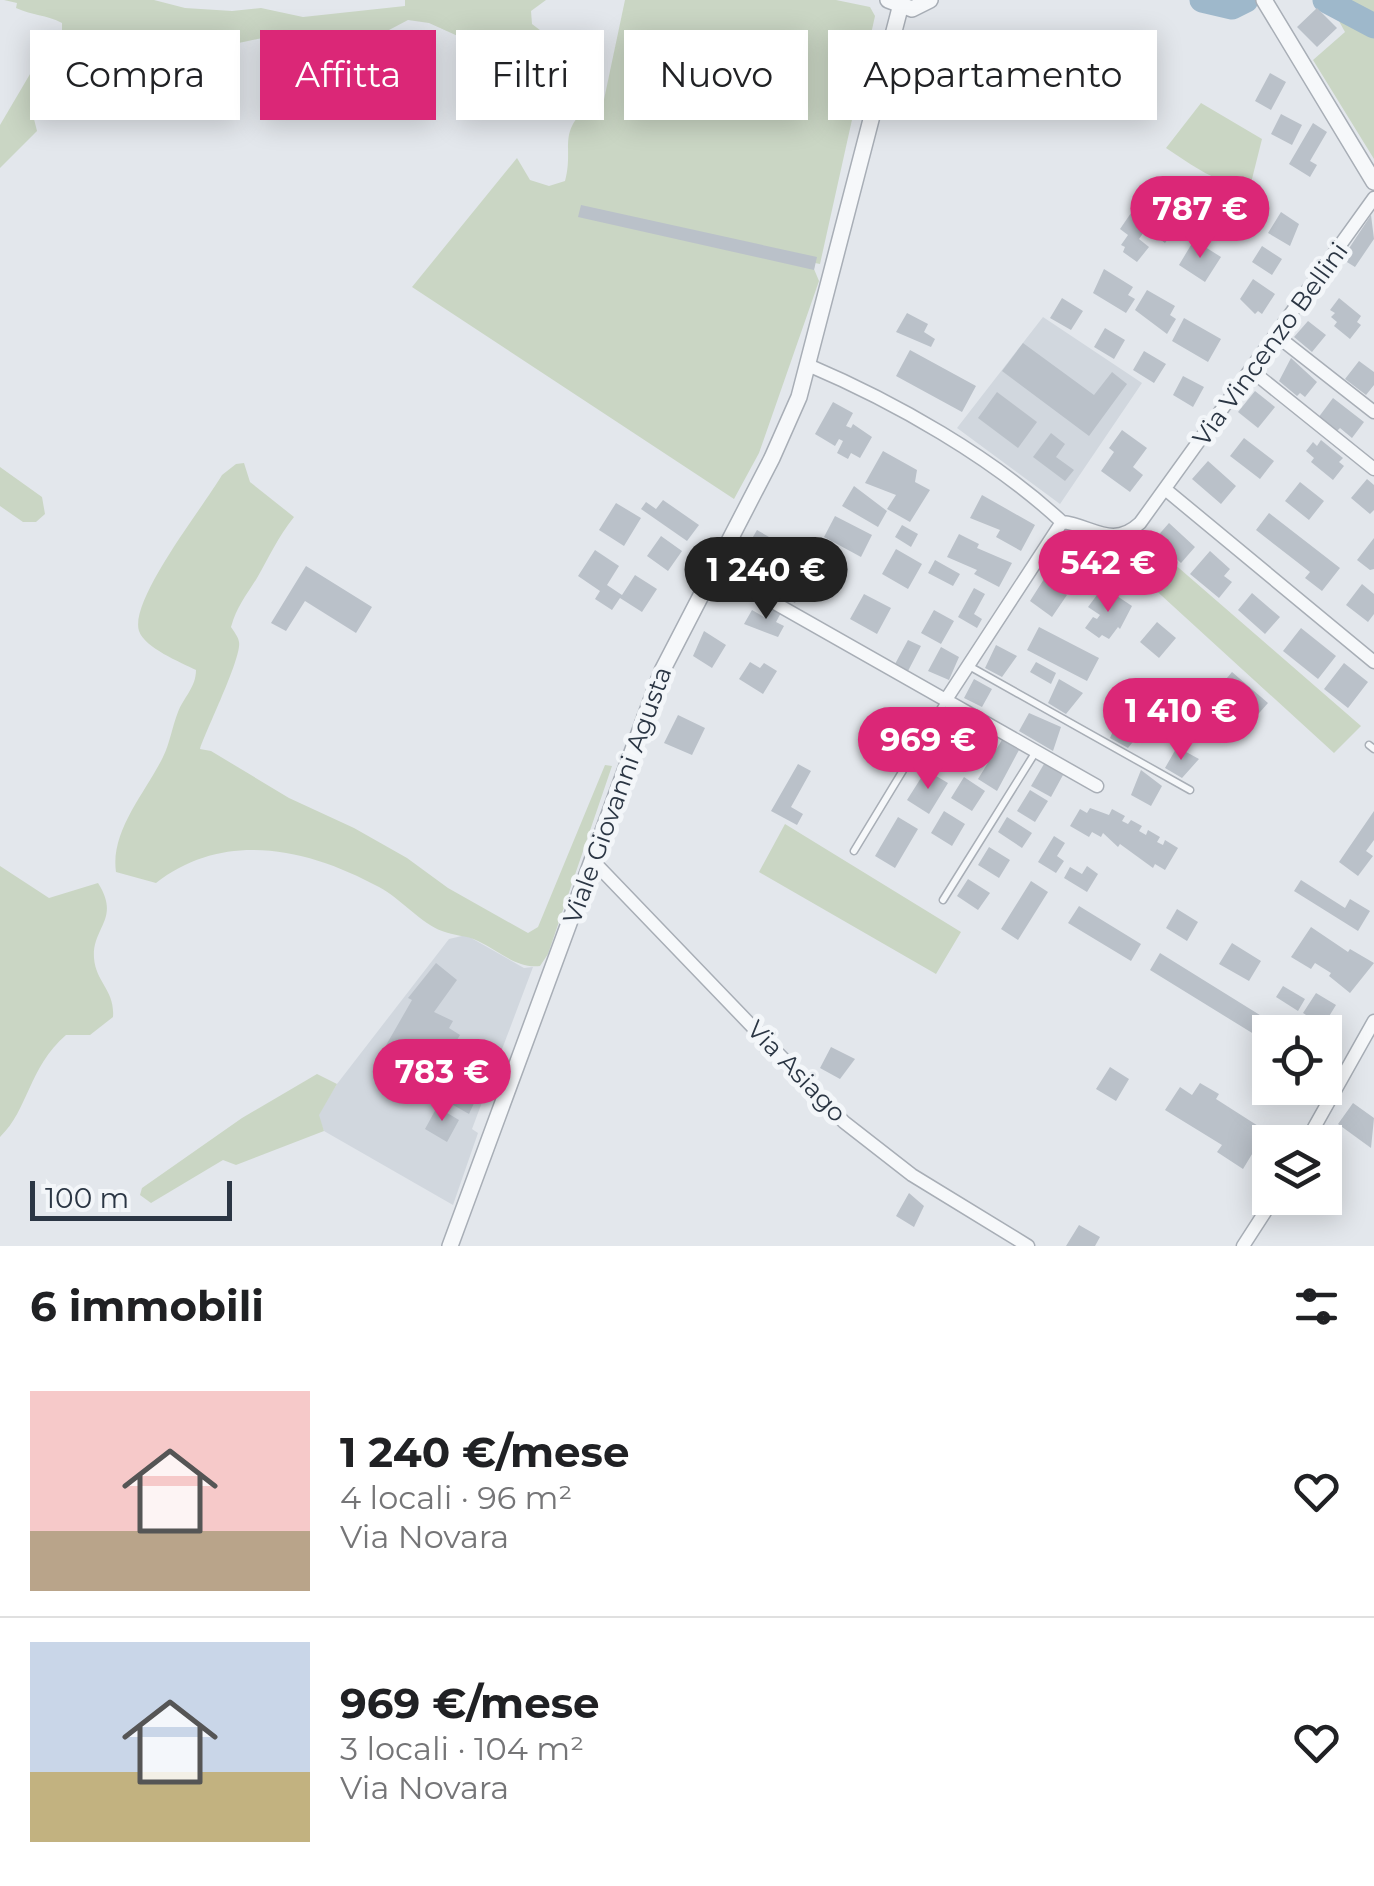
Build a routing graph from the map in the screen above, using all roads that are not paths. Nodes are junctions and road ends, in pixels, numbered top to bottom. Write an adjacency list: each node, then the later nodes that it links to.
1 (930, 0): 3 (street)
2 (1266, 3): 4 (street)
3 (894, 4): 7 (street, Viale Giovanni Agusta)
4 (1374, 182)
5 (1374, 198): 6 (street, Via Vincenzo Bellini)
6 (1277, 336): 8 (street, Via Vincenzo Bellini); 9 (street)
7 (808, 364): 12 (street, Via Vincenzo Bellini); 13 (street, Viale Giovanni Agusta)
8 (1252, 372): 10 (street); 11 (street, Via Vincenzo Bellini)
9 (1374, 412)
10 (1374, 469)
11 (1166, 488): 12 (street, Via Vincenzo Bellini); 14 (street)
12 (1062, 522): 15 (street)
13 (714, 568): 16 (street); 21 (street, Viale Giovanni Agusta)
14 (1374, 662)
15 (968, 665): 16 (street); 19 (lane)
16 (947, 698): 17 (street); 20 (lane)
17 (1036, 750): 18 (street); 22 (lane)
18 (1098, 786)
19 (1190, 790)
20 (854, 851)
21 (593, 861): 26 (street, Viale Giovanni Agusta); 27 (street, Via Asiago)
22 (943, 900)
23 (1374, 1022): 24 (street)
24 (1316, 1125)
25 (1263, 1215): 28 (street)
26 (450, 1246)
27 (1028, 1246)
28 (1243, 1246)

